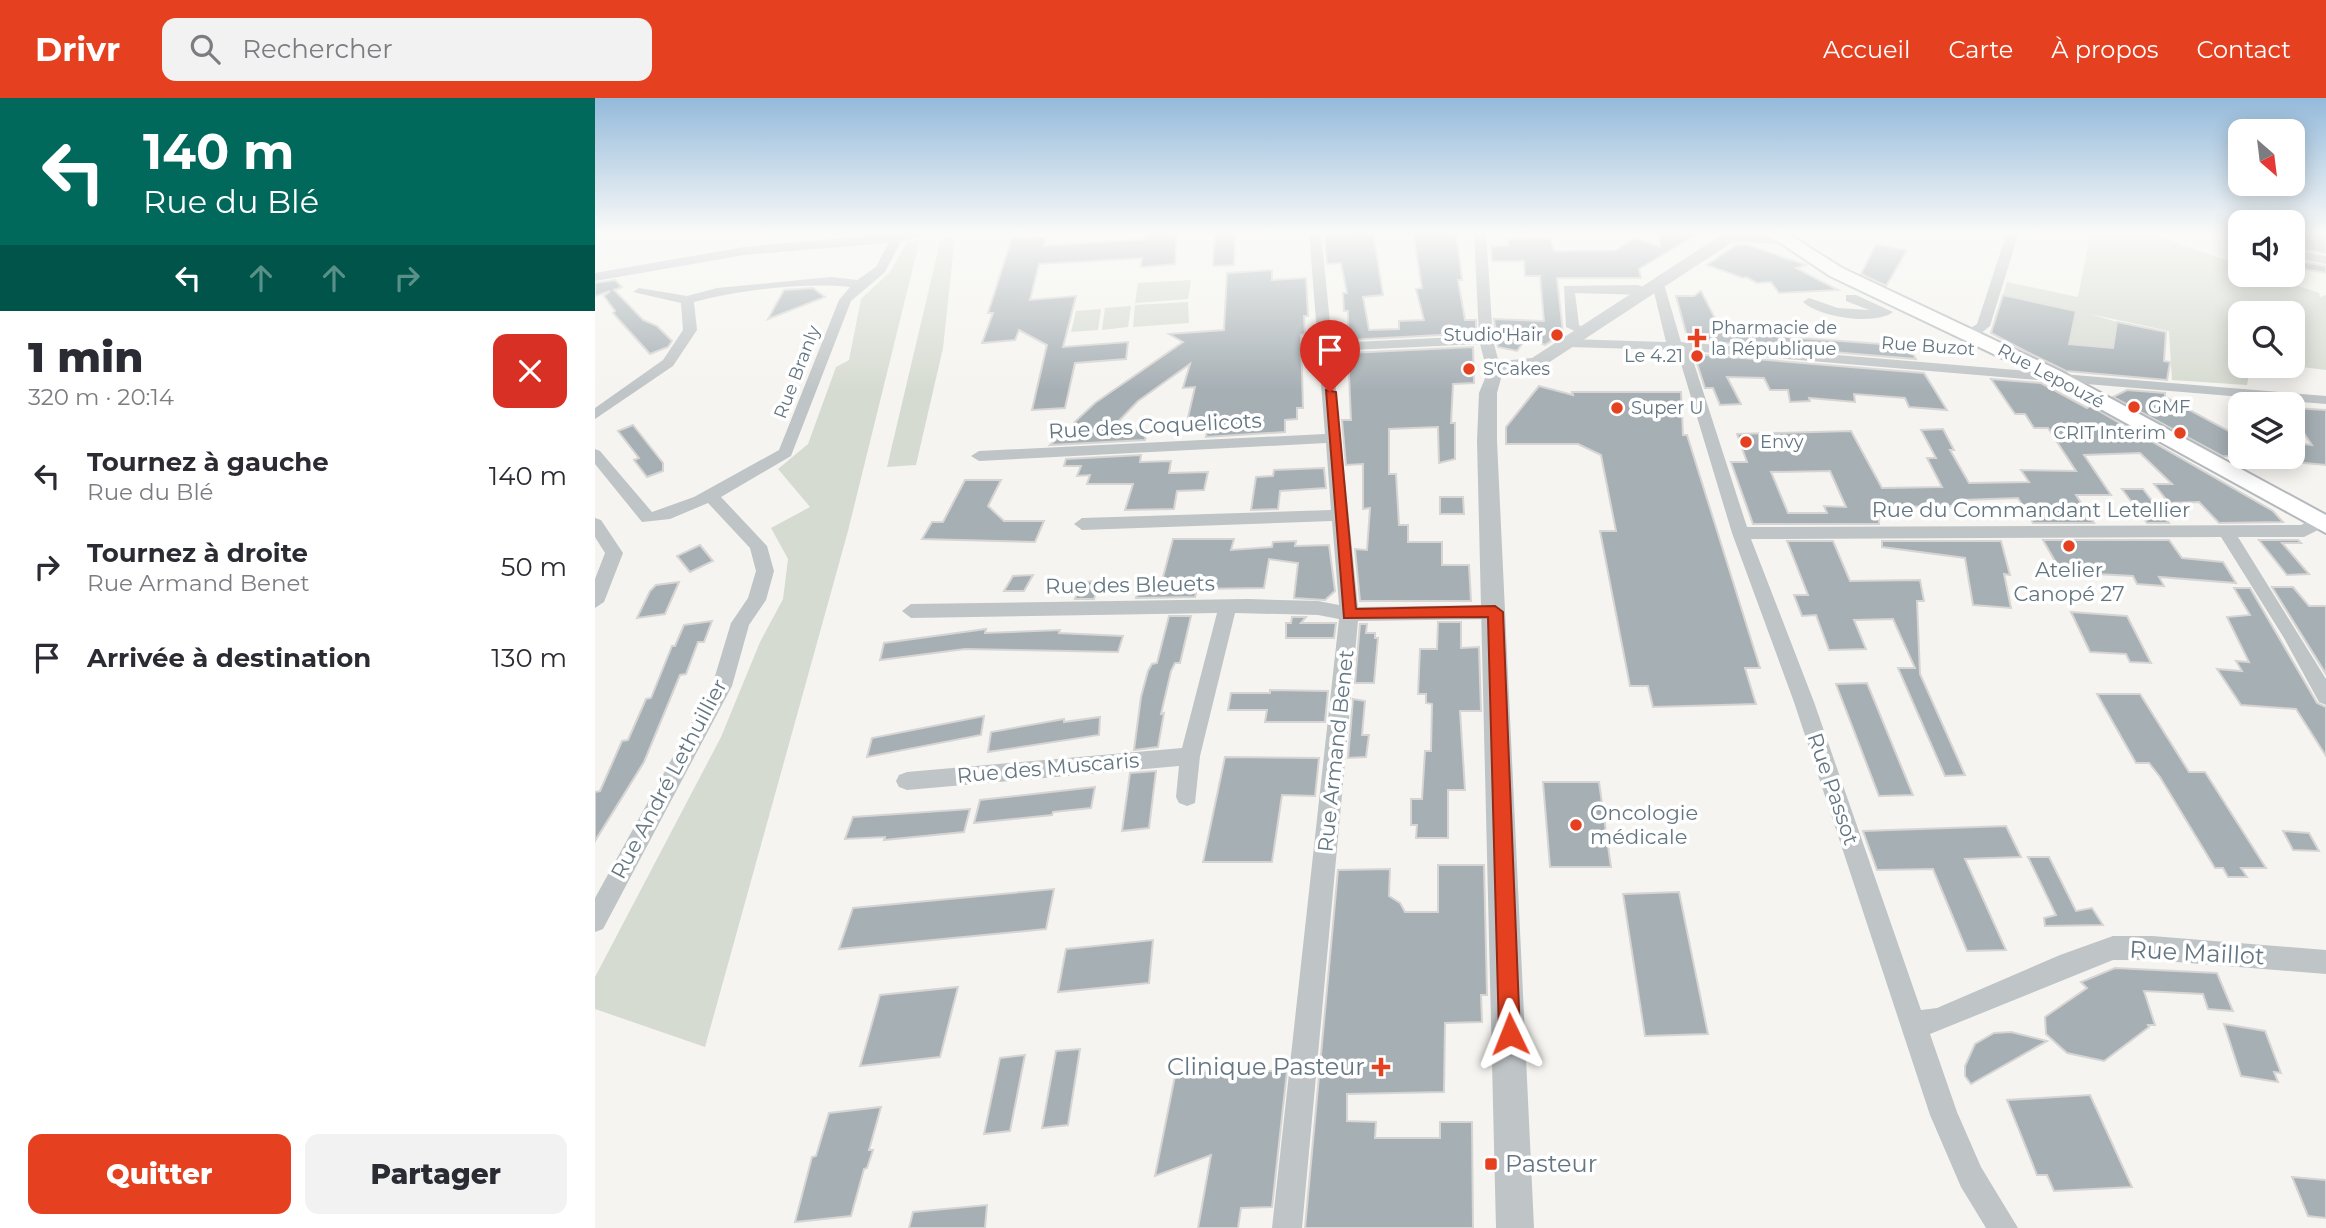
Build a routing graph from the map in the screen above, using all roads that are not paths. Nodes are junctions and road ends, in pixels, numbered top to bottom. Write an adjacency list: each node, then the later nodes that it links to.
1 (789, 285): 11 (street)
2 (859, 285): 30 (street, Rue Branly)
3 (1321, 285): 19 (street, Rue Armand Benet)
4 (1482, 285): 17 (street)
5 (1655, 285): 8 (street)
6 (1863, 285): 13 (main road, Rue Lepouzé)
7 (1996, 285): 16 (street)
8 (1652, 287): 15 (street); 15 (street); 20 (street, Rue Passot)
9 (639, 292): 11 (street)
10 (1851, 298): 14 (street)
11 (687, 300): 25 (street)
12 (1809, 302): 14 (street)
13 (1905, 305): 14 (street); 16 (main road, Rue Lepouzé)
14 (1886, 312)
15 (1585, 331): 18 (street)
16 (1971, 334): 23 (main road, Rue Lepouzé)
17 (1486, 340): 19 (street); 22 (street)
18 (1568, 343): 20 (street, Rue Buzot); 21 (street)
19 (1327, 346): 27 (street, Rue Armand Benet)
20 (1676, 346): 23 (street, Rue Buzot); 36 (street, Rue Passot)
21 (1537, 363): 22 (street); 26 (street)
22 (1493, 367): 26 (street)
23 (2053, 375): 24 (street, Rue Buzot); 34 (main road, Rue Lepouzé)
24 (2326, 400)
25 (595, 415)
26 (1487, 416): 40 (street)
27 (1332, 438): 29 (street, Rue des Coquelicots); 31 (street, Rue Armand Benet)
28 (595, 454): 30 (street, Rue Branly)
29 (979, 456)
30 (709, 494): 46 (street, Rue André Lethuillier)
31 (1341, 515): 33 (street); 41 (street, Rue Armand Benet)
32 (595, 524): 37 (street)
33 (1082, 524)
34 (2323, 524): 35 (street, Rue du Commandant Letellier)
35 (2226, 532): 36 (street, Rue du Commandant Letellier); 42 (street)
36 (1739, 533): 48 (street, Rue Passot)
37 (597, 594)
38 (1228, 606): 39 (street, Rue des Bleuets); 41 (street, Rue des Bleuets); 43 (street)
39 (911, 611)
40 (1495, 612): 41 (street, Rue des Bleuets); 50 (street)
41 (1349, 614): 49 (street, Rue Armand Benet)
42 (2326, 697)
43 (1190, 756): 44 (street, Rue des Muscaris); 45 (street)
44 (907, 781)
45 (1187, 797)
46 (595, 921)
47 (2326, 962): 48 (street, Rue Maillot)
48 (1914, 1023): 51 (street, Rue Passot)
49 (1287, 1228)
50 (1515, 1228)
51 (2003, 1228)

